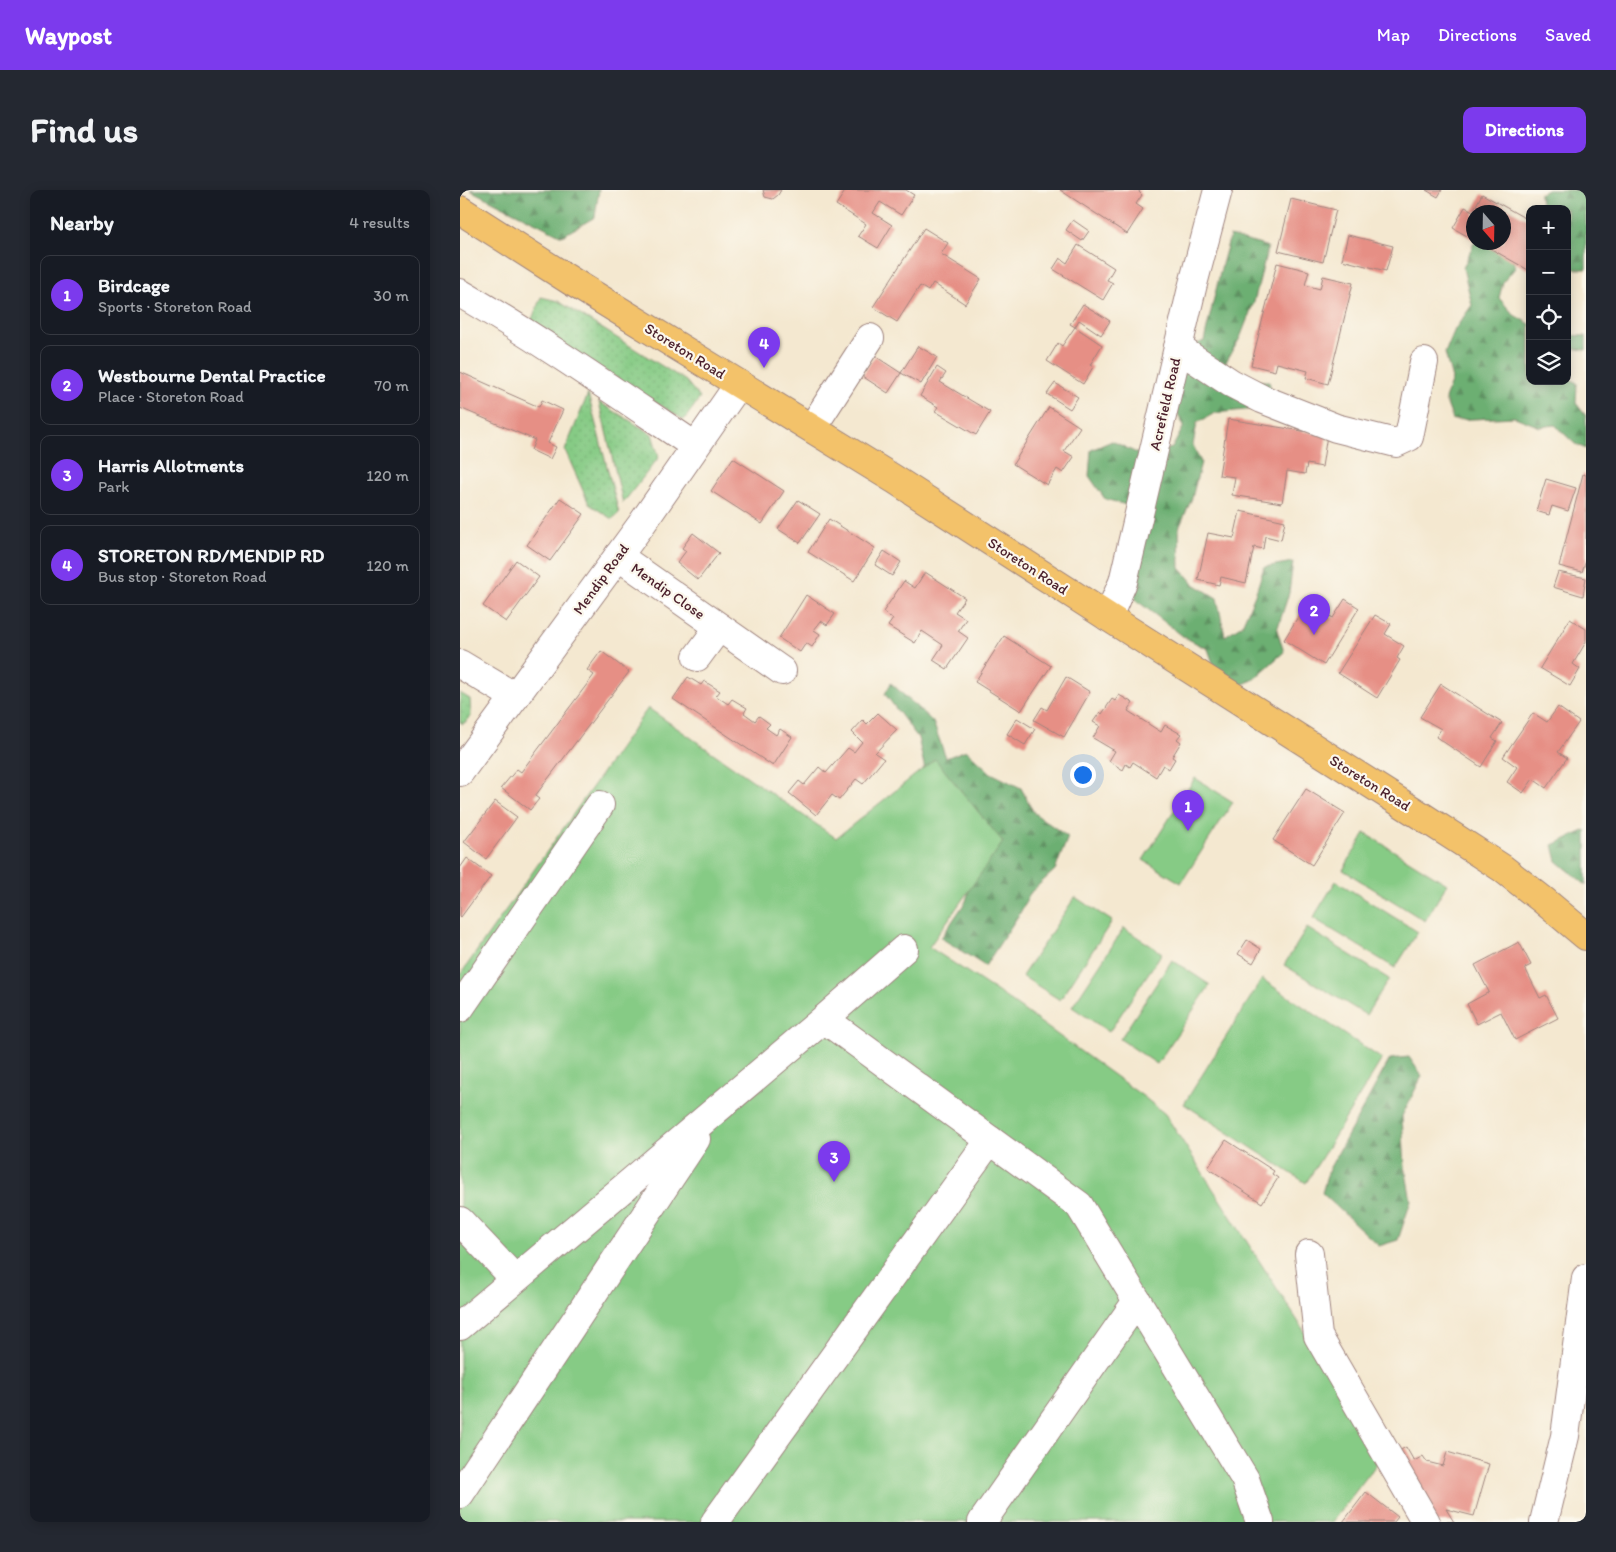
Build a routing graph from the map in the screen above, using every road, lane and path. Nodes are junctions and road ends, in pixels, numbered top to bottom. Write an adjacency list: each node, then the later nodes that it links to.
1 (1218, 190): 5 (street, Acrefield Road)
2 (460, 210): 7 (main road, Storeton Road)
3 (460, 293): 9 (street)
4 (870, 338): 8 (street)
5 (1178, 348): 6 (street); 11 (street, Acrefield Road)
6 (1424, 362)
7 (739, 384): 8 (main road, Storeton Road); 9 (street, Mendip Road)
8 (812, 428): 11 (main road, Storeton Road)
9 (695, 446): 10 (street, Mendip Road)
10 (618, 556): 12 (street, Mendip Close); 16 (street, Mendip Road)
11 (1108, 618): 19 (main road, Storeton Road)
12 (719, 626): 13 (street, Mendip Close); 15 (street, Mendip Close)
13 (697, 658)
14 (460, 664): 16 (street)
15 (782, 672)
16 (515, 697): 17 (street, Mendip Road)
17 (460, 772)
18 (600, 805): 21 (street)
19 (1586, 936)
20 (904, 949): 22 (street)
21 (460, 1008)
22 (824, 1019): 23 (street); 24 (street)
23 (713, 1112): 28 (street); 31 (street)
24 (990, 1140): 29 (street); 32 (street)
25 (460, 1221): 28 (street)
26 (1309, 1254): 35 (street)
27 (1586, 1278): 36 (street)
28 (515, 1279): 30 (street)
29 (1137, 1301): 33 (street); 34 (street)
30 (460, 1326)
31 (460, 1494)
32 (715, 1522)
33 (982, 1522)
34 (1260, 1522)
35 (1426, 1522)
36 (1544, 1522)

